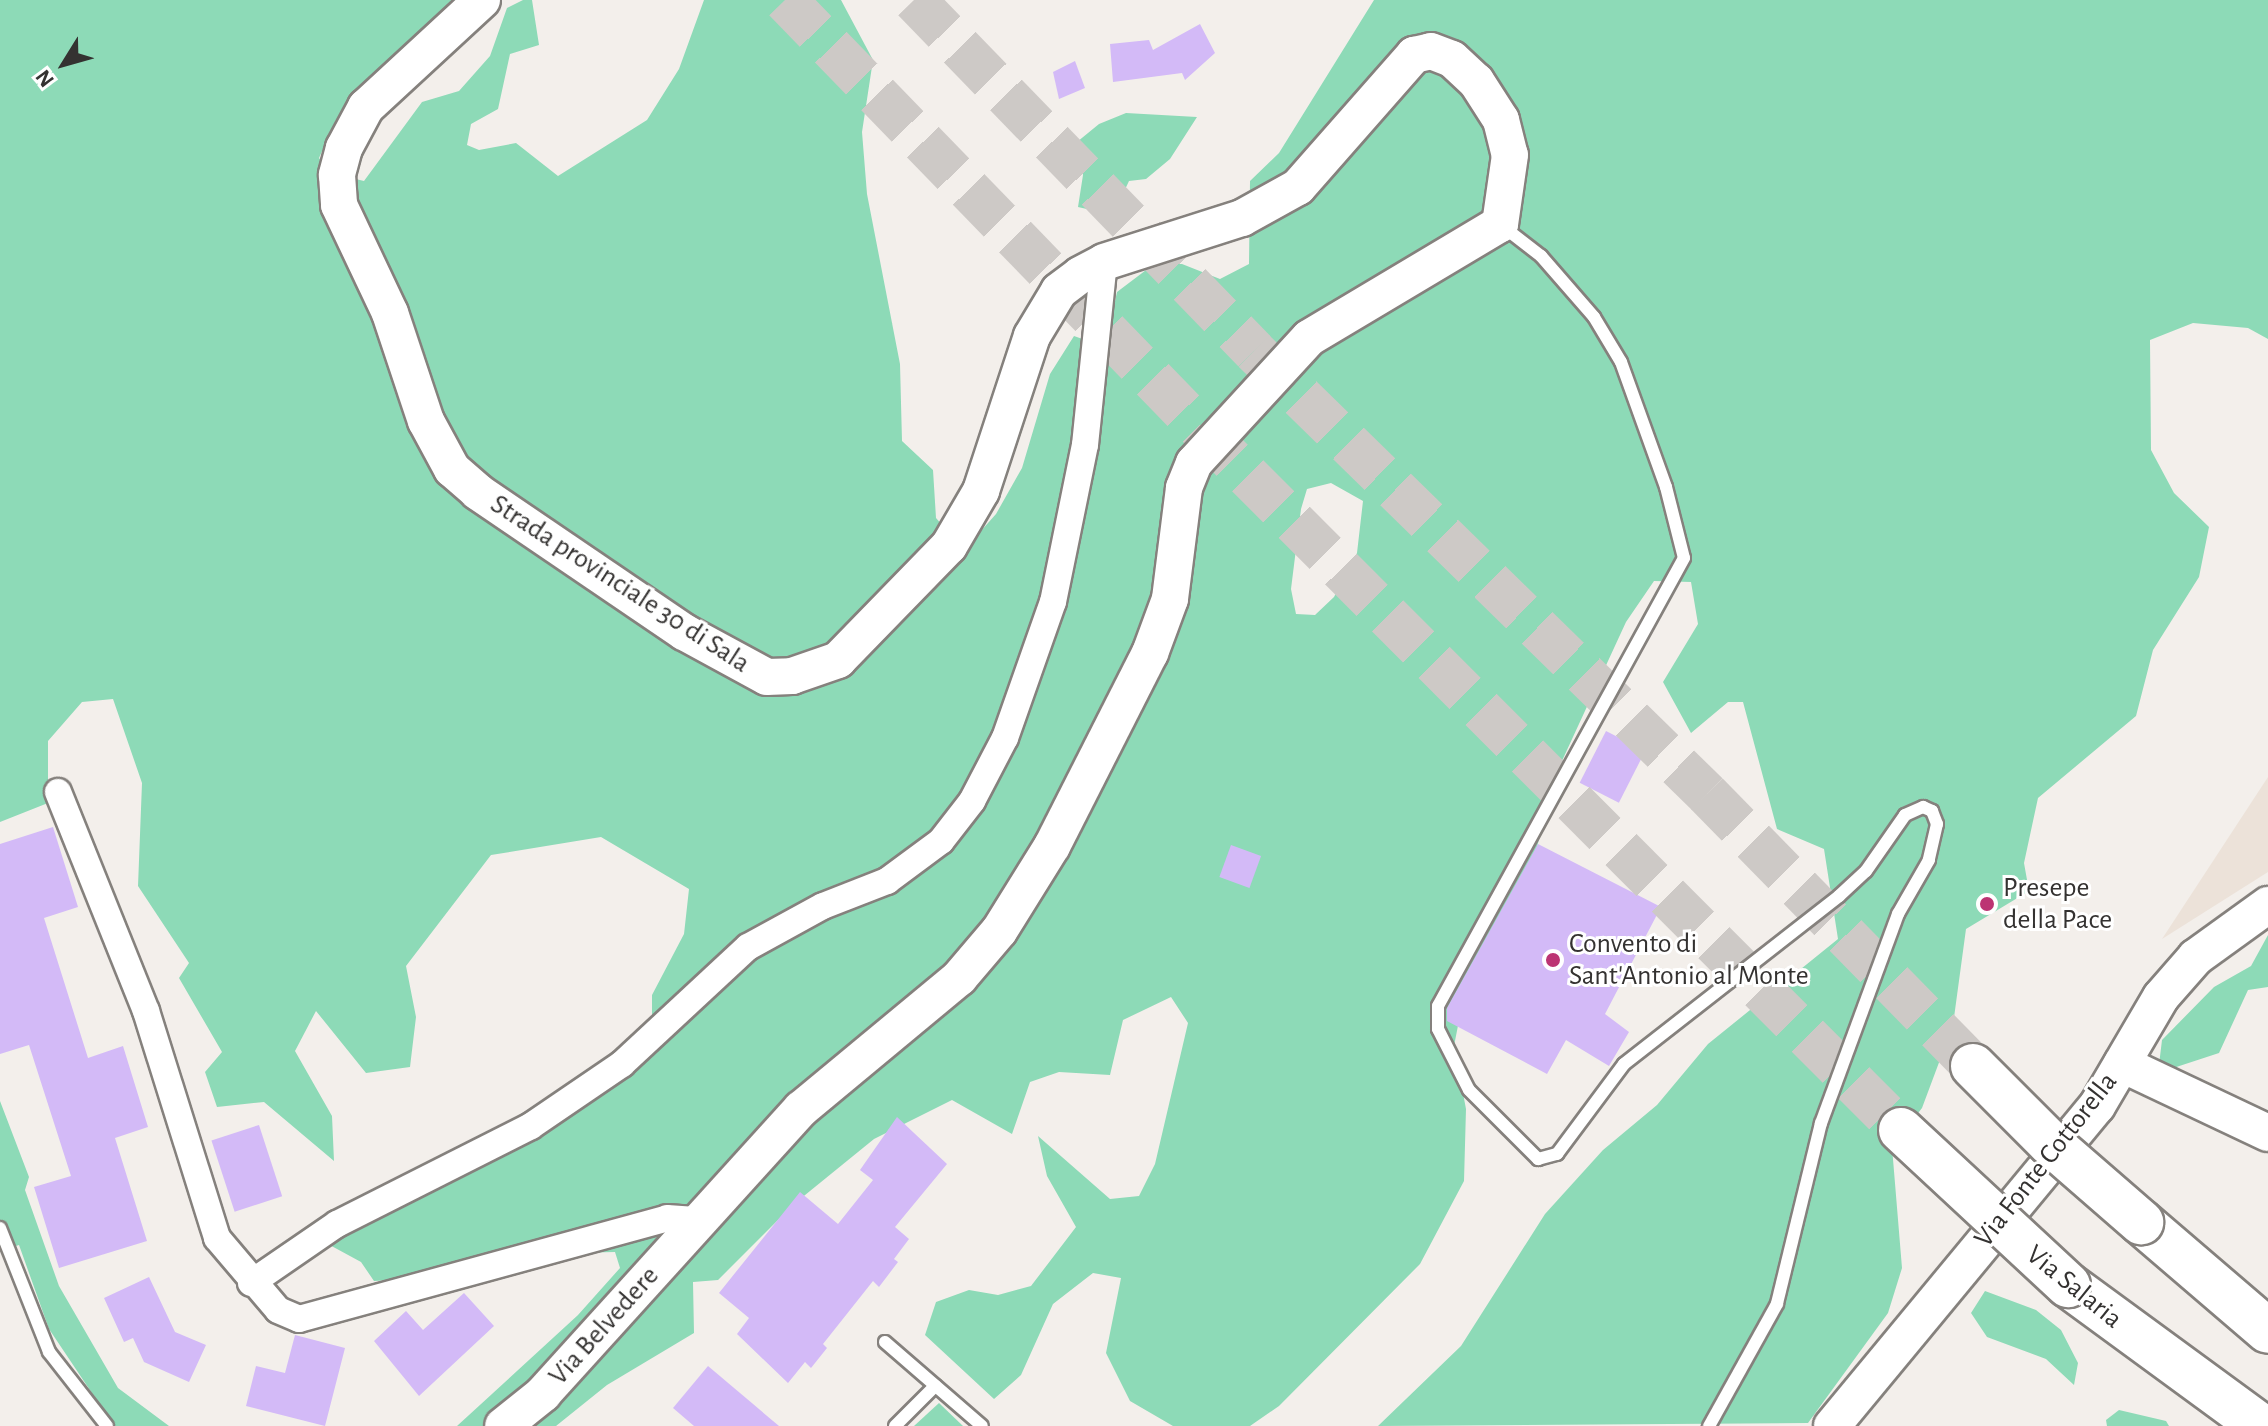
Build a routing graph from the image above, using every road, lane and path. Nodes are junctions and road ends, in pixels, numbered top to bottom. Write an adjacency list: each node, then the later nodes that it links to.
1 (482, 0): 3 (street, Strada provinciale 30 di Sala)
2 (1500, 224): 3 (street, Strada provinciale 30 di Sala); 10 (street); 20 (lane)
3 (1104, 262): 12 (street)
4 (58, 792): 12 (street)
5 (2268, 905): 6 (street, Via Fonte Cottorella)
6 (2122, 1064): 9 (street); 21 (street, Via Fonte Cottorella)
7 (1973, 1066): 13 (highway, bridge)
8 (1901, 1130): 22 (highway, Via Salaria, bridge)
9 (2268, 1133)
10 (699, 1220): 12 (street); 17 (street, Via Belvedere)
11 (0, 1228): 16 (lane)
12 (251, 1283)
13 (2268, 1331)
14 (885, 1342): 15 (lane)
15 (935, 1386): 18 (lane); 19 (lane)
16 (107, 1426)
17 (503, 1426)
18 (895, 1426)
19 (982, 1426)
20 (1709, 1426)
21 (1832, 1426)
22 (2261, 1426)

